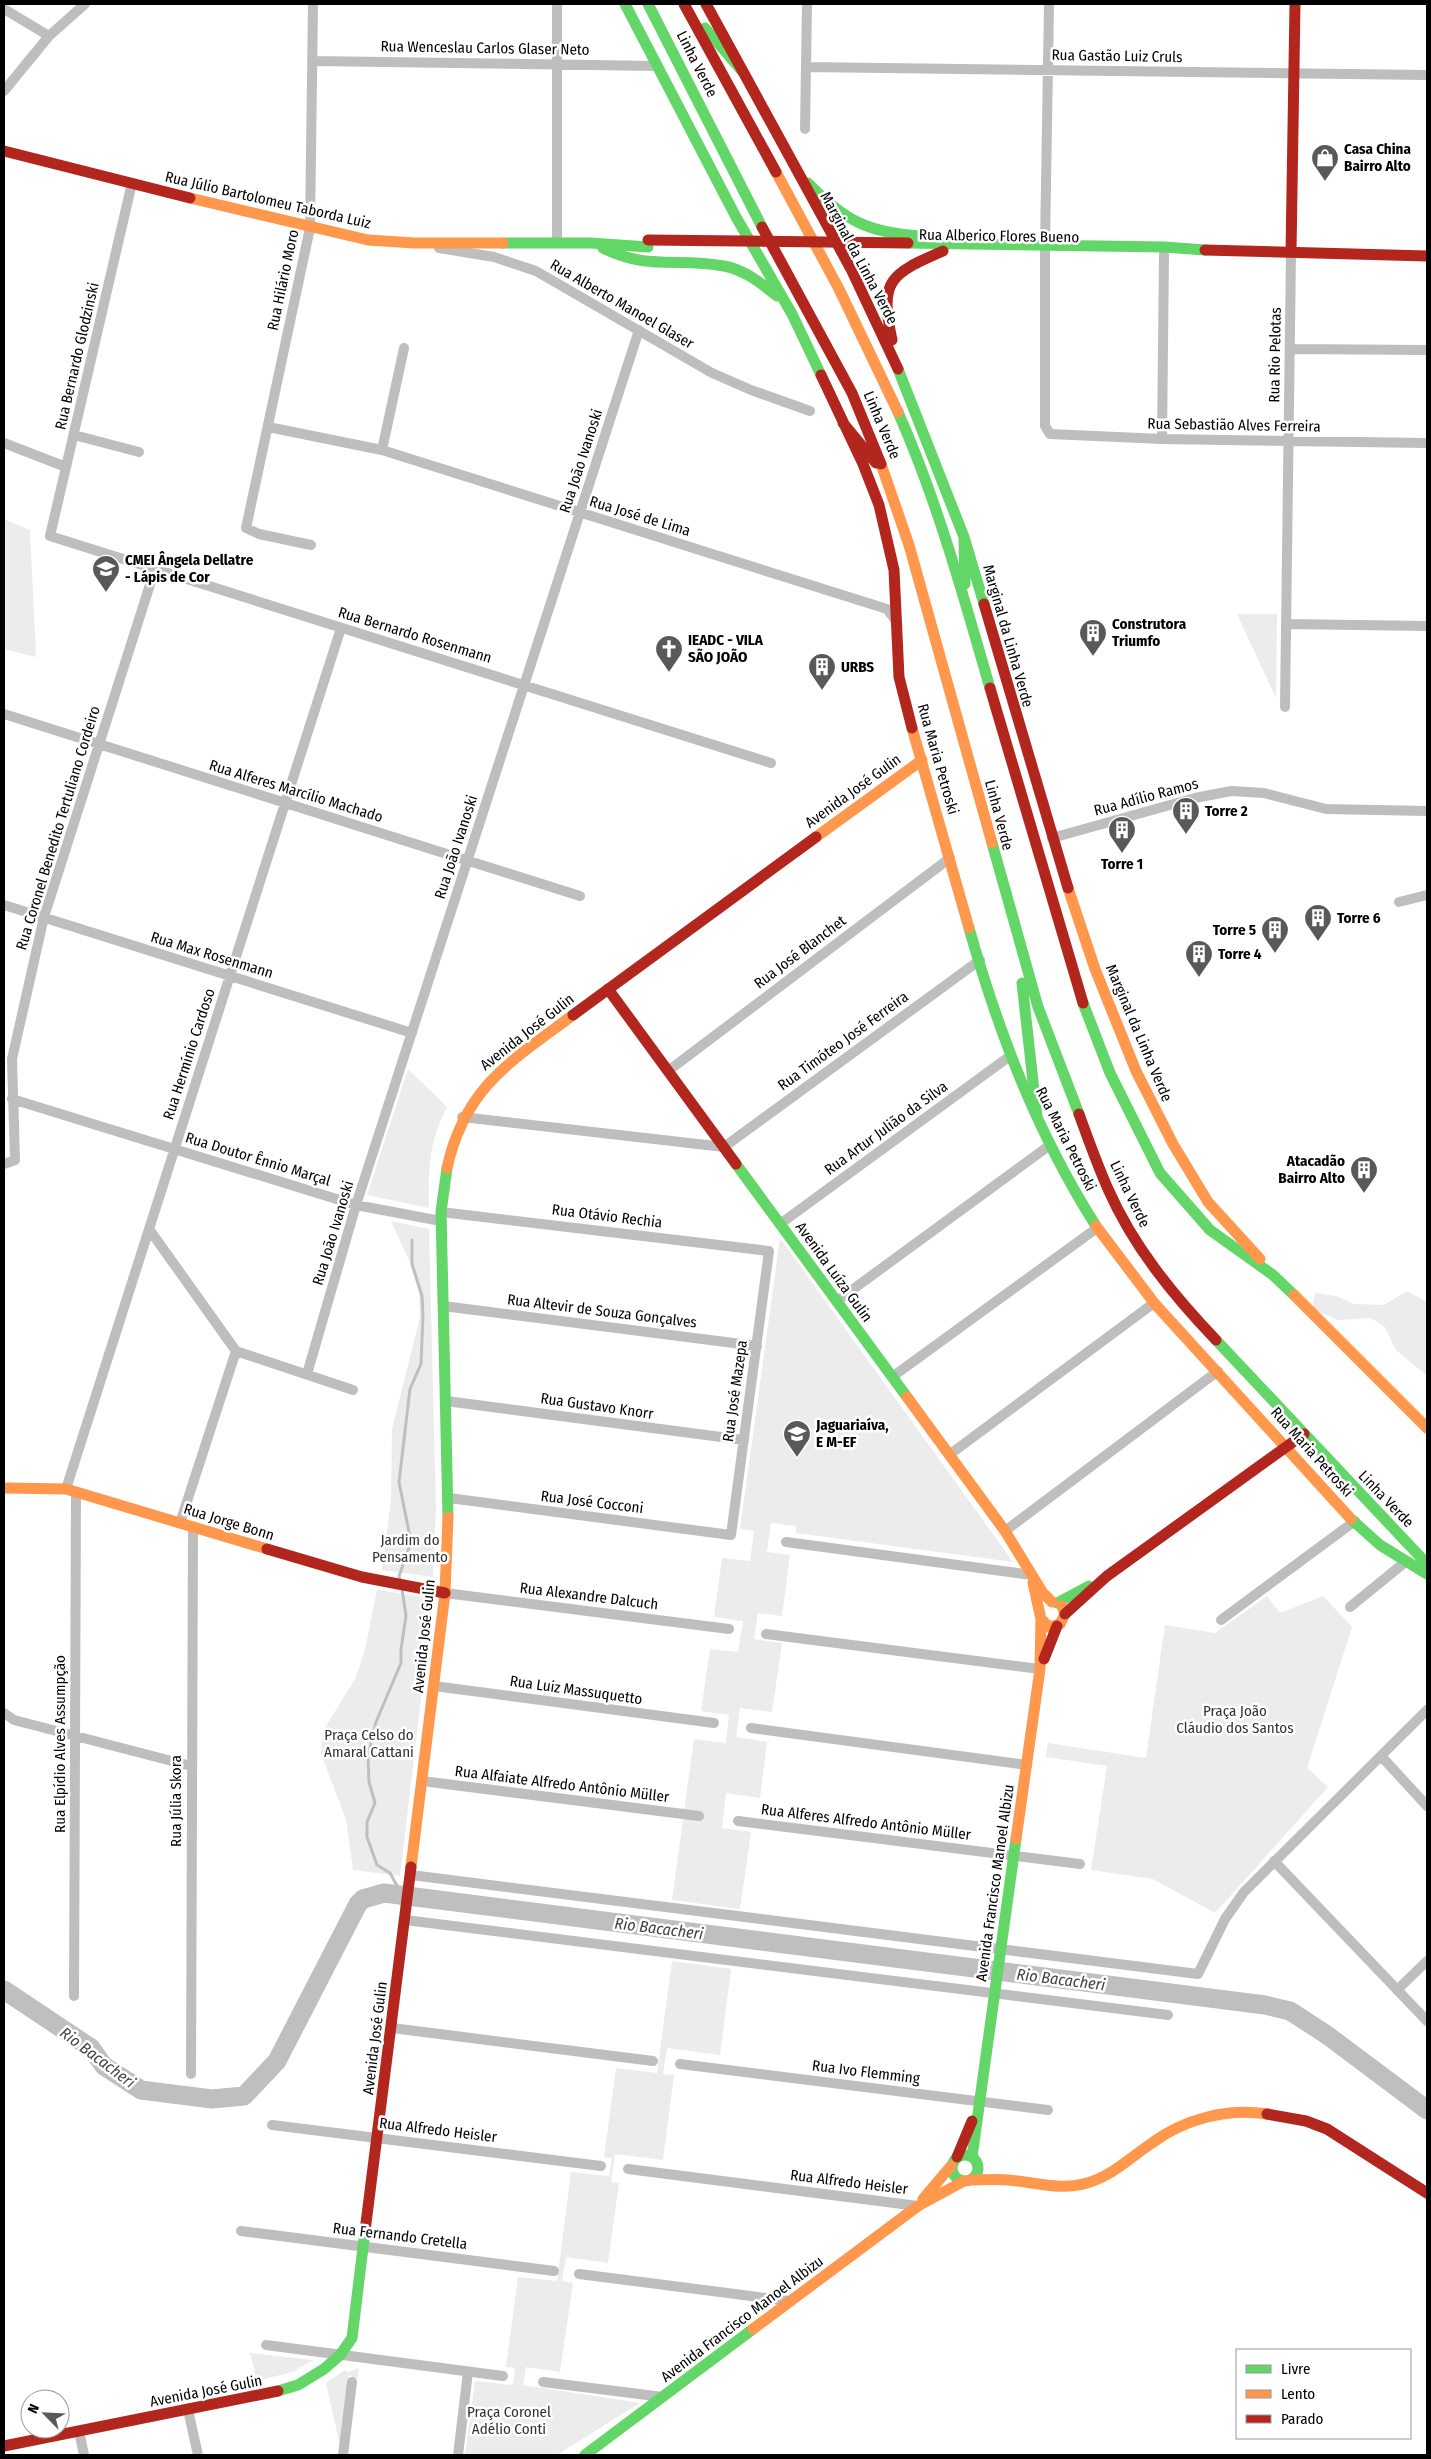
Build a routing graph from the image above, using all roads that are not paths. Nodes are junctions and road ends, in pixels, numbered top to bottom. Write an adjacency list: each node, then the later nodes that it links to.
1 (85, 4): 12 (street)
2 (313, 4): 13 (street, Rua Hilário Moro)
3 (556, 4): 14 (street)
4 (625, 4): 15 (main road)
5 (648, 4): 56 (main road, Linha Verde)
6 (684, 4): 18 (main road); 63 (main road, Linha Verde)
7 (706, 4): 18 (main road, Marginal da Linha Verde)
8 (807, 4): 16 (street)
9 (1049, 4): 17 (street)
10 (1295, 4): 19 (main road, Rua Rio Pelotas)
11 (4, 10): 12 (street)
12 (49, 36): 21 (street)
13 (312, 61): 14 (street, Rua Wenceslau Carlos Glaser Neto); 26 (street, Rua Hilário Moro)
14 (557, 64): 15 (street, Rua Wenceslau Carlos Glaser Neto); 28 (street)
15 (658, 66): 39 (main road)
16 (806, 67): 17 (street, Rua Gastão Luiz Cruls); 22 (street)
17 (1048, 70): 19 (street, Rua Gastão Luiz Cruls); 33 (street)
18 (742, 71): 24 (main road, Marginal da Linha Verde)
19 (1294, 74): 20 (street, Rua Gastão Luiz Cruls); 36 (main road, Rua Rio Pelotas)
20 (1427, 75)
21 (4, 91)
22 (805, 130)
23 (4, 151): 25 (main road, Rua Júlio Bartolomeu Taborda Luiz)
24 (794, 168): 31 (main road); 44 (main road, Marginal da Linha Verde)
25 (132, 183): 26 (main road, Rua Júlio Bartolomeu Taborda Luiz); 48 (street, Rua Bernardo Glodzinski)
26 (310, 228): 27 (main road, Rua Júlio Bartolomeu Taborda Luiz); 47 (street, Rua Hilário Moro)
27 (414, 243): 28 (main road, Rua Júlio Bartolomeu Taborda Luiz); 40 (street, Rua Alberto Manoel Glaser)
28 (557, 243): 29 (main road, Rua Júlio Bartolomeu Taborda Luiz)
29 (591, 243): 30 (main road, Rua Júlio Bartolomeu Taborda Luiz); 39 (main road)
30 (798, 245): 32 (main road, Rua Alberico Flores Bueno)
31 (1010, 245): 32 (main road, Rua Alberico Flores Bueno); 33 (main road, Rua Alberico Flores Bueno)
32 (908, 247): 35 (main road, Rua Alberico Flores Bueno)
33 (1045, 249): 34 (main road, Rua Alberico Flores Bueno); 35 (main road, Rua Alberico Flores Bueno); 37 (main road, Rua Alberico Flores Bueno); 49 (street, Rua Sebastião Alves Ferreira)
34 (1198, 250): 36 (main road, Rua Alberico Flores Bueno); 37 (main road, Rua Alberico Flores Bueno)
35 (943, 251): 44 (main road)
36 (1291, 252): 38 (main road, Rua Alberico Flores Bueno); 42 (street, Rua Rio Pelotas)
37 (1164, 254): 49 (street)
38 (1427, 256)
39 (792, 314): 46 (main road)
40 (639, 330): 45 (street, Rua Alberto Manoel Glaser); 57 (street, Rua João Ivanoski)
41 (404, 348): 53 (street)
42 (1290, 349): 43 (street); 50 (street, Rua Rio Pelotas)
43 (1427, 350)
44 (898, 368): 59 (main road, Marginal da Linha Verde)
45 (810, 411)
46 (843, 423): 56 (main road); 62 (main road)
47 (268, 426): 53 (street, Rua José de Lima); 60 (street, Rua Hilário Moro)
48 (74, 435): 54 (street); 55 (street, Rua Bernardo Glodzinski)
49 (1162, 439): 50 (street, Rua Sebastião Alves Ferreira)
50 (1289, 441): 51 (street, Rua Sebastião Alves Ferreira); 66 (street, Rua Rio Pelotas)
51 (1427, 443)
52 (4, 444): 55 (street)
53 (382, 450): 57 (street, Rua José de Lima)
54 (139, 452)
55 (66, 467): 58 (street, Rua Bernardo Glodzinski)
56 (888, 478): 85 (main road, Linha Verde)
57 (580, 513): 64 (street, Rua José de Lima); 69 (street, Rua João Ivanoski)
58 (50, 536): 61 (street, Rua Bernardo Rosenmann)
59 (964, 537): 63 (main road); 77 (main road, Marginal da Linha Verde)
60 (311, 545)
61 (154, 569): 68 (street, Rua Bernardo Rosenmann); 72 (street, Rua Coronel Benedito Tertuliano Cordeiro)
62 (897, 596): 64 (street); 65 (main road, Rua Maria Petroski)
63 (965, 602): 105 (main road, Linha Verde)
64 (886, 609): 65 (street)
65 (896, 621): 73 (main road, Rua Maria Petroski)
66 (1286, 624): 67 (street); 70 (street, Rua Rio Pelotas)
67 (1427, 626)
68 (341, 628): 69 (street, Rua Bernardo Rosenmann); 75 (street, Rua Hermínio Cardoso)
69 (524, 685): 74 (street, Rua Bernardo Rosenmann); 79 (street, Rua João Ivanoski)
70 (1285, 707)
71 (4, 714): 72 (street, Rua Alferes Marcílio Machado)
72 (99, 744): 75 (street, Rua Alferes Marcílio Machado); 84 (street, Rua Coronel Benedito Tertuliano Cordeiro)
73 (922, 760): 78 (main road, Rua Maria Petroski); 88 (main road, Avenida José Gulin)
74 (771, 763)
75 (285, 803): 79 (street, Rua Alferes Marcílio Machado); 87 (street, Rua Hermínio Cardoso)
76 (1427, 811): 77 (street, Rua Adílio Ramos)
77 (1052, 838): 105 (main road, Marginal da Linha Verde)
78 (950, 858): 86 (main road, Rua Maria Petroski); 91 (street, Rua José Blanchet)
79 (468, 860): 81 (street, Rua Alferes Marcílio Machado); 89 (street, Rua João Ivanoski)
80 (1427, 895): 82 (street)
81 (580, 896)
82 (1399, 902)
83 (4, 905): 84 (street, Rua Max Rosenmann)
84 (44, 917): 87 (street, Rua Max Rosenmann); 92 (street, Rua Coronel Benedito Tertuliano Cordeiro)
85 (1017, 938): 94 (main road); 117 (main road, Linha Verde)
86 (980, 960): 90 (main road, Rua Maria Petroski); 96 (street, Rua Timóteo José Ferreira)
87 (230, 976): 89 (street, Rua Max Rosenmann); 97 (street, Rua Hermínio Cardoso)
88 (608, 989): 91 (main road, Avenida Luíza Gulin); 93 (main road, Avenida José Gulin)
89 (412, 1033): 99 (street, Rua João Ivanoski)
90 (1010, 1056): 94 (main road, Rua Maria Petroski); 101 (street, Rua Artur Julião da Silva)
91 (668, 1071): 96 (main road, Avenida Luíza Gulin)
92 (12, 1099): 97 (street, Rua Doutor Ênnio Marçal); 98 (street, Rua Coronel Benedito Tertuliano Cordeiro)
93 (462, 1117): 96 (street); 100 (main road, Avenida José Gulin)
94 (1037, 1117): 95 (main road, Rua Maria Petroski)
95 (1050, 1145): 102 (main road, Rua Maria Petroski); 106 (street)
96 (724, 1147): 101 (main road, Avenida Luíza Gulin)
97 (175, 1149): 99 (street, Rua Doutor Ênnio Marçal); 103 (street, Rua Hermínio Cardoso)
98 (4, 1164)
99 (356, 1205): 100 (street, Rua Doutor Ênnio Marçal); 112 (street, Rua João Ivanoski)
100 (441, 1216): 104 (street, Rua Otávio Rechia); 108 (main road, Avenida José Gulin)
101 (780, 1224): 106 (main road, Avenida Luíza Gulin)
102 (1097, 1228): 107 (main road, Rua Maria Petroski); 113 (street)
103 (149, 1229): 110 (street); 122 (street, Rua Hermínio Cardoso)
104 (770, 1251): 109 (street, Rua José Mazepa)
105 (1273, 1274): 116 (main road, Linha Verde)
106 (836, 1301): 113 (main road, Avenida Luíza Gulin)
107 (1154, 1303): 111 (main road, Rua Maria Petroski); 120 (street)
108 (443, 1306): 109 (street, Rua Altevir de Souza Gonçalves); 115 (main road, Avenida José Gulin)
109 (756, 1346): 118 (street, Rua José Mazepa)
110 (236, 1351): 112 (street); 125 (street)
111 (1218, 1371): 119 (main road, Rua Maria Petroski); 127 (street)
112 (307, 1374): 114 (street)
113 (892, 1377): 120 (main road, Avenida Luíza Gulin)
114 (352, 1390)
115 (446, 1401): 118 (street, Rua Gustavo Knorr); 123 (main road, Avenida José Gulin)
116 (1427, 1428)
117 (1304, 1434): 119 (main road); 131 (main road, Linha Verde)
118 (744, 1440): 128 (street, Rua José Mazepa)
119 (1287, 1446): 124 (main road, Rua Maria Petroski); 134 (main road)
120 (949, 1455): 127 (main road, Avenida Luíza Gulin)
121 (4, 1488): 122 (main road, Rua Jorge Bonn)
122 (71, 1490): 125 (main road, Rua Jorge Bonn); 152 (street, Rua Elpídio Alves Assumpção)
123 (449, 1498): 128 (street, Rua José Cocconi); 135 (main road, Avenida José Gulin)
124 (1355, 1522): 130 (main road, Rua Maria Petroski); 140 (street)
125 (180, 1524): 126 (main road, Rua Jorge Bonn)
126 (193, 1528): 135 (main road, Rua Jorge Bonn); 155 (street, Rua Júlia Skora)
127 (1005, 1531): 133 (main road, Avenida Luíza Gulin)
128 (731, 1535)
129 (786, 1542): 133 (street)
130 (1404, 1563): 132 (main road, Rua Maria Petroski); 137 (street)
131 (1427, 1564)
132 (1427, 1574)
133 (1032, 1575): 136 (main road, Avenida Luíza Gulin); 139 (main road, Avenida Luíza Gulin)
134 (1108, 1576): 136 (main road); 138 (main road)
135 (444, 1593): 142 (street, Rua Alexandre Dalcuch); 145 (main road, Avenida José Gulin)
136 (1054, 1602): 138 (main road); 139 (main road)
137 (1350, 1607)
138 (1065, 1614): 141 (main road)
139 (1041, 1616): 141 (main road); 144 (main road, Avenida Francisco Manoel Albizu)
140 (1221, 1620)
141 (1057, 1626): 144 (main road, Avenida Francisco Manoel Albizu)
142 (729, 1629)
143 (766, 1634): 144 (street)
144 (1040, 1669): 154 (main road, Avenida Francisco Manoel Albizu)
145 (434, 1686): 149 (street, Rua Luiz Massuquetto); 156 (main road, Avenida José Gulin)
146 (1427, 1710): 153 (street)
147 (4, 1713): 148 (street)
148 (14, 1720): 150 (street); 152 (street)
149 (714, 1723)
150 (4, 1725)
151 (751, 1728): 154 (street)
152 (75, 1736): 155 (street); 169 (street, Rua Elpídio Alves Assumpção)
153 (1381, 1756): 157 (street); 161 (street)
154 (1027, 1765): 160 (main road, Avenida Francisco Manoel Albizu)
155 (191, 1766): 175 (street, Rua Júlia Skora)
156 (422, 1781): 158 (street, Rua Alfaiate Alfredo Antônio Müller); 163 (main road, Avenida José Gulin)
157 (1427, 1806)
158 (698, 1816)
159 (738, 1821): 160 (street, Rua Alferes Alfredo Antônio Müller)
160 (1014, 1856): 162 (street, Rua Alferes Alfredo Antônio Müller); 165 (main road, Avenida Francisco Manoel Albizu)
161 (1274, 1861): 165 (street); 168 (street)
162 (1080, 1864)
163 (410, 1879): 164 (main road, Avenida José Gulin); 165 (street)
164 (406, 1915): 167 (street); 172 (main road, Avenida José Gulin)
165 (1001, 1952): 167 (main road, Avenida Francisco Manoel Albizu)
166 (1427, 1961): 168 (street)
167 (995, 1989): 170 (street); 176 (main road, Avenida Francisco Manoel Albizu)
168 (1397, 1990): 171 (street)
169 (74, 1996)
170 (1168, 2015)
171 (1427, 2021)
172 (392, 2028): 173 (street); 179 (main road, Avenida José Gulin)
173 (653, 2061)
174 (680, 2064): 176 (street, Rua Ivo Flemming)
175 (191, 2074)
176 (980, 2102): 177 (street, Rua Ivo Flemming); 180 (main road, Avenida Francisco Manoel Albizu); 181 (main road, Avenida Francisco Manoel Albizu)
177 (1048, 2110)
178 (272, 2124): 179 (street, Rua Alfredo Heisler)
179 (378, 2138): 182 (street, Rua Alfredo Heisler); 189 (main road, Avenida José Gulin)
180 (974, 2160): 181 (main road); 184 (main road); 185 (main road)
181 (954, 2162): 184 (main road); 187 (main road, Avenida Francisco Manoel Albizu)
182 (601, 2166)
183 (628, 2169): 187 (street, Rua Alfredo Heisler)
184 (967, 2180): 185 (main road); 187 (main road, Avenida Francisco Manoel Albizu)
185 (1008, 2180): 186 (main road)
186 (1427, 2193)
187 (918, 2206): 192 (main road, Avenida Francisco Manoel Albizu)
188 (241, 2231): 189 (street, Rua Fernando Cretella)
189 (365, 2247): 190 (street, Rua Fernando Cretella); 194 (main road, Avenida José Gulin)
190 (554, 2271)
191 (579, 2274): 192 (street)
192 (790, 2301): 199 (main road, Avenida Francisco Manoel Albizu)
193 (266, 2345): 194 (street)
194 (340, 2355): 195 (street); 200 (main road, Avenida José Gulin)
195 (468, 2372): 196 (street); 206 (street)
196 (503, 2376)
197 (352, 2382): 205 (street)
198 (543, 2382): 199 (street)
199 (663, 2397): 207 (main road, Avenida Francisco Manoel Albizu)
200 (188, 2410): 201 (main road, Avenida José Gulin); 204 (street)
201 (79, 2431): 202 (main road, Avenida José Gulin); 203 (street)
202 (4, 2446)
203 (84, 2455)
204 (198, 2455)
205 (344, 2455)
206 (458, 2455)
207 (584, 2455)

